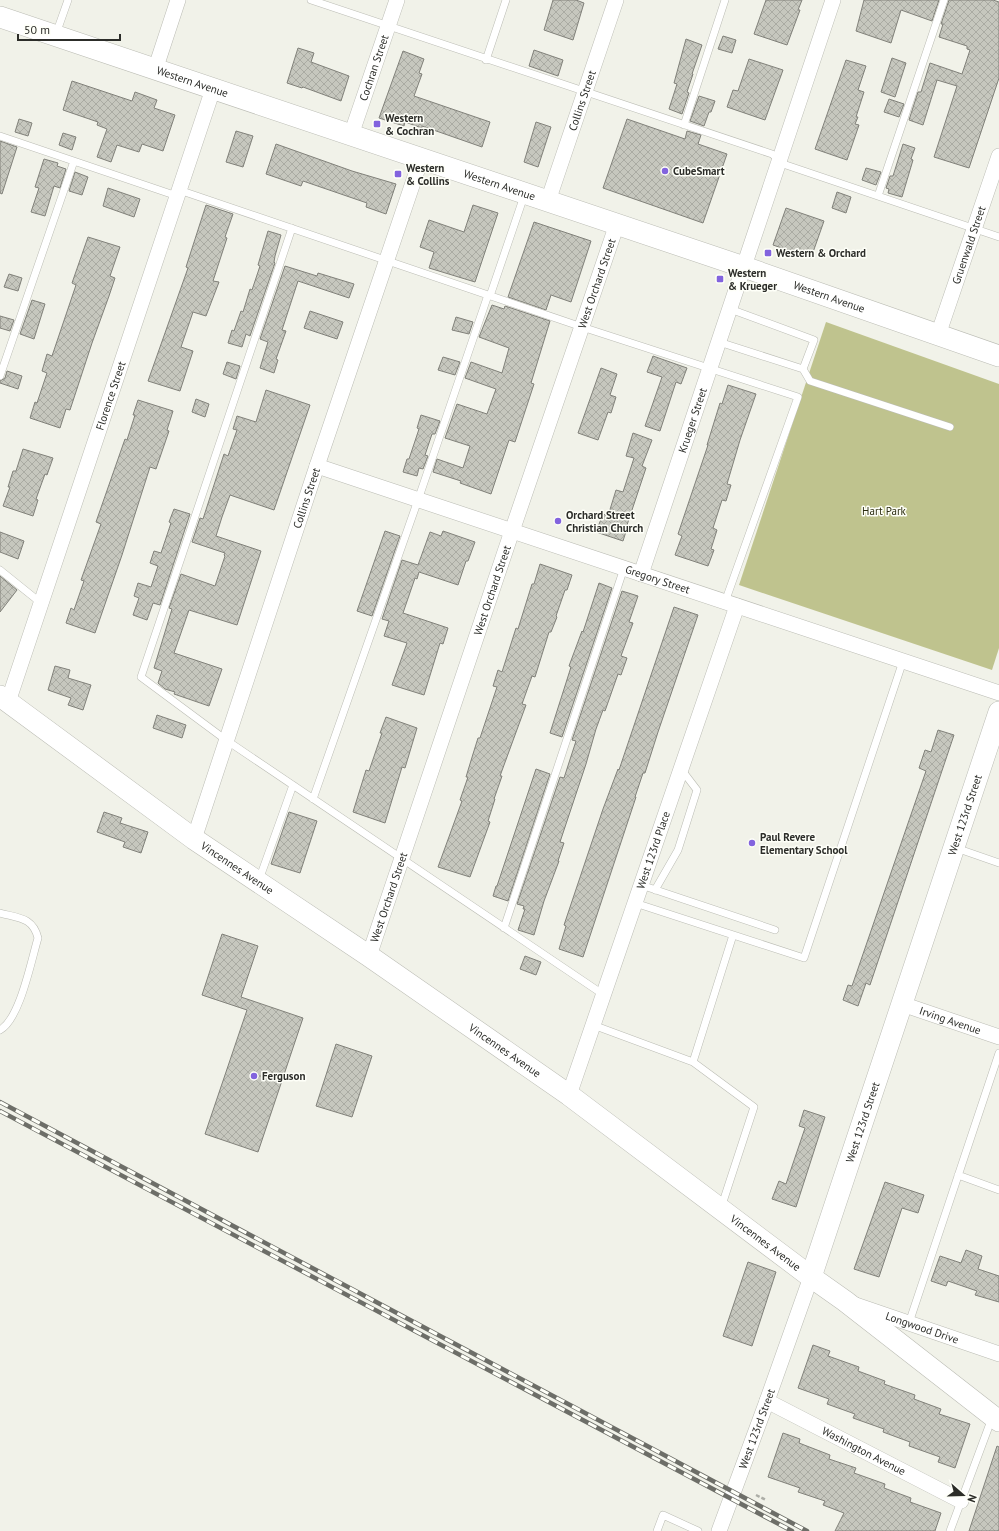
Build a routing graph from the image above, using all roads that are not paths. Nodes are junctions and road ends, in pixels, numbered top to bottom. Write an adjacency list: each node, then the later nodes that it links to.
1 (68, 0): 12 (lane)
2 (178, 0): 14 (street)
3 (311, 0): 11 (lane)
4 (397, 0): 11 (street, Cochran Street)
5 (506, 0): 13 (lane)
6 (616, 0): 16 (street, Collins Street)
7 (726, 0): 17 (lane)
8 (833, 0): 22 (street)
9 (944, 0): 26 (lane)
10 (0, 17): 12 (main road, Western Avenue)
11 (388, 26): 13 (lane); 18 (street, Cochran Street)
12 (55, 36): 14 (main road, Western Avenue)
13 (486, 60): 16 (lane)
14 (155, 70): 15 (main road, Western Avenue)
15 (213, 89): 18 (main road, Western Avenue); 24 (street, Florence Street)
16 (585, 92): 17 (lane); 27 (street, Collins Street)
17 (684, 125): 22 (lane)
18 (351, 135): 21 (main road, Western Avenue)
19 (0, 136): 23 (lane)
20 (999, 156): 30 (street, Gruenwald Street)
21 (421, 159): 25 (main road, Western Avenue); 32 (street, Collins Street)
22 (779, 160): 26 (lane); 33 (street)
23 (74, 161): 24 (lane); 42 (lane)
24 (178, 193): 29 (lane); 50 (street, Florence Street)
25 (525, 193): 27 (main road, Western Avenue); 34 (lane)
26 (878, 196): 30 (lane)
27 (548, 201): 28 (main road, Western Avenue)
28 (618, 224): 33 (main road, Western Avenue); 36 (street, West Orchard Street)
29 (292, 228): 32 (lane); 56 (lane)
30 (974, 229): 31 (lane); 37 (street, Gruenwald Street)
31 (999, 237)
32 (386, 260): 34 (lane); 44 (street, Collins Street)
33 (744, 267): 35 (street, Krueger Street); 37 (main road, Western Avenue)
34 (489, 295): 36 (lane); 45 (lane)
35 (730, 309): 38 (street, Krueger Street); 41 (lane)
36 (582, 327): 40 (lane); 46 (street, West Orchard Street)
37 (938, 335): 39 (main road, Western Avenue)
38 (718, 342): 40 (street, Krueger Street); 41 (lane)
39 (999, 356)
40 (709, 369): 49 (street, Krueger Street); 51 (lane)
41 (803, 369): 43 (lane)
42 (0, 376)
43 (950, 427)
44 (317, 466): 45 (street, Gregory Street); 56 (street, Collins Street)
45 (418, 500): 46 (street, Gregory Street); 59 (lane)
46 (512, 531): 47 (street, Gregory Street); 62 (street, West Orchard Street)
47 (624, 568): 49 (street, Gregory Street); 68 (lane)
48 (0, 570): 50 (lane)
49 (641, 574): 51 (street, Gregory Street)
50 (42, 603): 54 (street, Florence Street)
51 (731, 604): 52 (street, Gregory Street); 57 (street, West 123rd Place)
52 (903, 661): 53 (street, Gregory Street); 70 (lane)
53 (999, 693)
54 (4, 699): 60 (main road, Vincennes Avenue)
55 (999, 712): 61 (main road, West 123rd Street)
56 (226, 740): 58 (lane); 60 (street, Collins Street)
57 (681, 769): 65 (street, West 123rd Place); 65 (lane)
58 (293, 785): 59 (lane); 64 (lane)
59 (313, 799): 62 (lane)
60 (194, 839): 64 (main road, Vincennes Avenue)
61 (954, 847): 63 (lane); 73 (main road, West 123rd Street)
62 (402, 859): 68 (lane); 71 (street, West Orchard Street)
63 (999, 863)
64 (258, 882): 71 (main road, Vincennes Avenue)
65 (648, 888): 66 (street, West 123rd Place); 69 (lane)
66 (636, 903): 70 (lane); 72 (street, West 123rd Place)
67 (0, 913): 75 (lane)
68 (504, 928): 72 (lane)
69 (776, 930)
70 (733, 935): 78 (lane)
71 (370, 956): 79 (main road, Vincennes Avenue)
72 (604, 995): 74 (street, West 123rd Place)
73 (902, 1004): 76 (street, Irving Avenue); 83 (main road, West 123rd Street)
74 (593, 1026): 78 (lane); 79 (street, West 123rd Place)
75 (0, 1030)
76 (999, 1037)
77 (999, 1053): 80 (lane)
78 (693, 1062): 82 (lane)
79 (569, 1095): 82 (main road, Vincennes Avenue)
80 (958, 1175): 81 (lane); 85 (lane)
81 (999, 1190)
82 (721, 1208): 83 (main road, Vincennes Avenue)
83 (811, 1277): 84 (main road, Vincennes Avenue); 87 (street, West 123rd Street)
84 (845, 1301): 85 (street, Longwood Drive); 88 (main road, Vincennes Avenue)
85 (909, 1323): 86 (street, Longwood Drive)
86 (999, 1354)
87 (767, 1401): 89 (street, Washington Avenue); 92 (street, West 123rd Street)
88 (996, 1418): 89 (lane)
89 (961, 1501): 93 (lane)
90 (657, 1531): 91 (lane)
91 (698, 1531)
92 (719, 1531)
93 (950, 1531)

